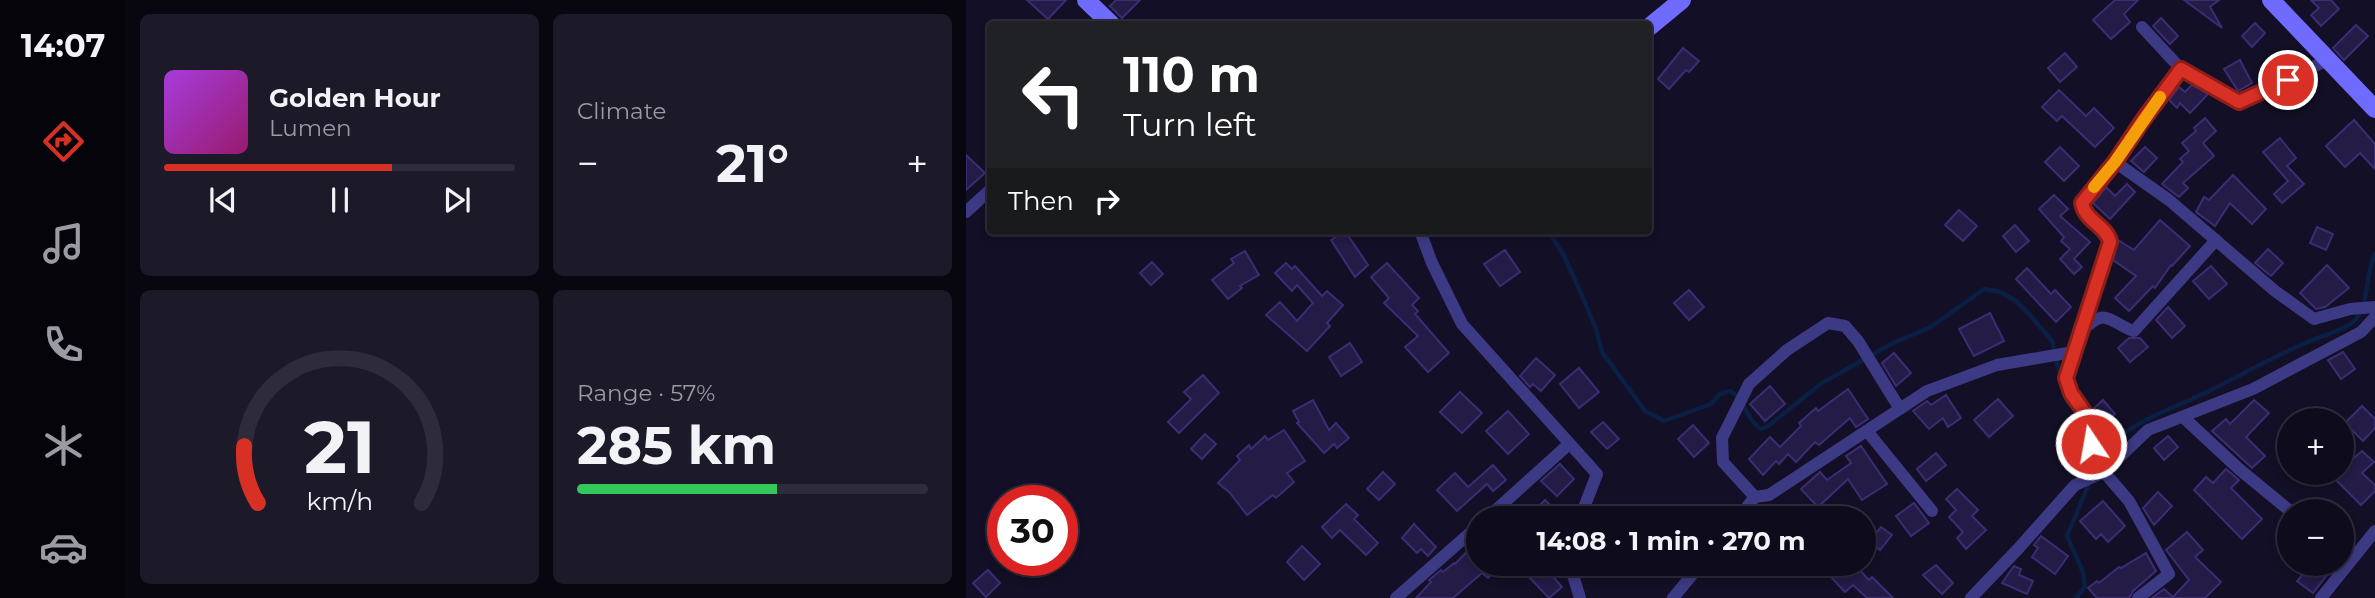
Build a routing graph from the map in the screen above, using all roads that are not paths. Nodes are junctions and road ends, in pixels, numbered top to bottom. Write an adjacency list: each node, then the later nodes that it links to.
1 (1086, 0): 4 (main road)
2 (1682, 0): 5 (main road)
3 (2271, 0): 7 (main road)
4 (1108, 21)
5 (1652, 25)
6 (2142, 27): 8 (street)
7 (2329, 59): 8 (street); 9 (main road)
8 (2181, 69): 10 (street)
9 (2375, 109)
10 (2115, 162): 14 (street); 16 (street)
11 (987, 193): 12 (street)
12 (966, 212)
13 (1422, 235): 21 (street)
14 (2216, 240): 15 (street); 16 (street)
15 (2374, 310): 19 (street)
16 (2079, 332): 17 (street)
17 (2063, 354): 18 (street); 23 (street)
18 (1900, 409): 20 (street); 24 (street)
19 (2183, 417): 22 (street); 25 (street)
20 (1867, 431): 24 (street); 29 (street)
21 (1569, 444): 26 (street); 27 (street)
22 (2103, 472): 23 (street); 40 (street)
23 (2085, 480): 39 (street)
24 (1755, 497): 28 (street)
25 (2277, 500)
26 (1500, 506)
27 (1585, 506)
28 (1748, 506)
29 (1932, 510)
30 (2375, 531): 32 (street)
31 (1466, 536): 36 (street)
32 (2354, 550)
33 (1573, 576): 37 (street)
34 (1691, 576): 38 (street)
35 (2335, 576): 41 (street)
36 (1396, 598)
37 (1580, 598)
38 (1673, 598)
39 (1971, 598)
40 (2138, 598)
41 (2321, 598)

